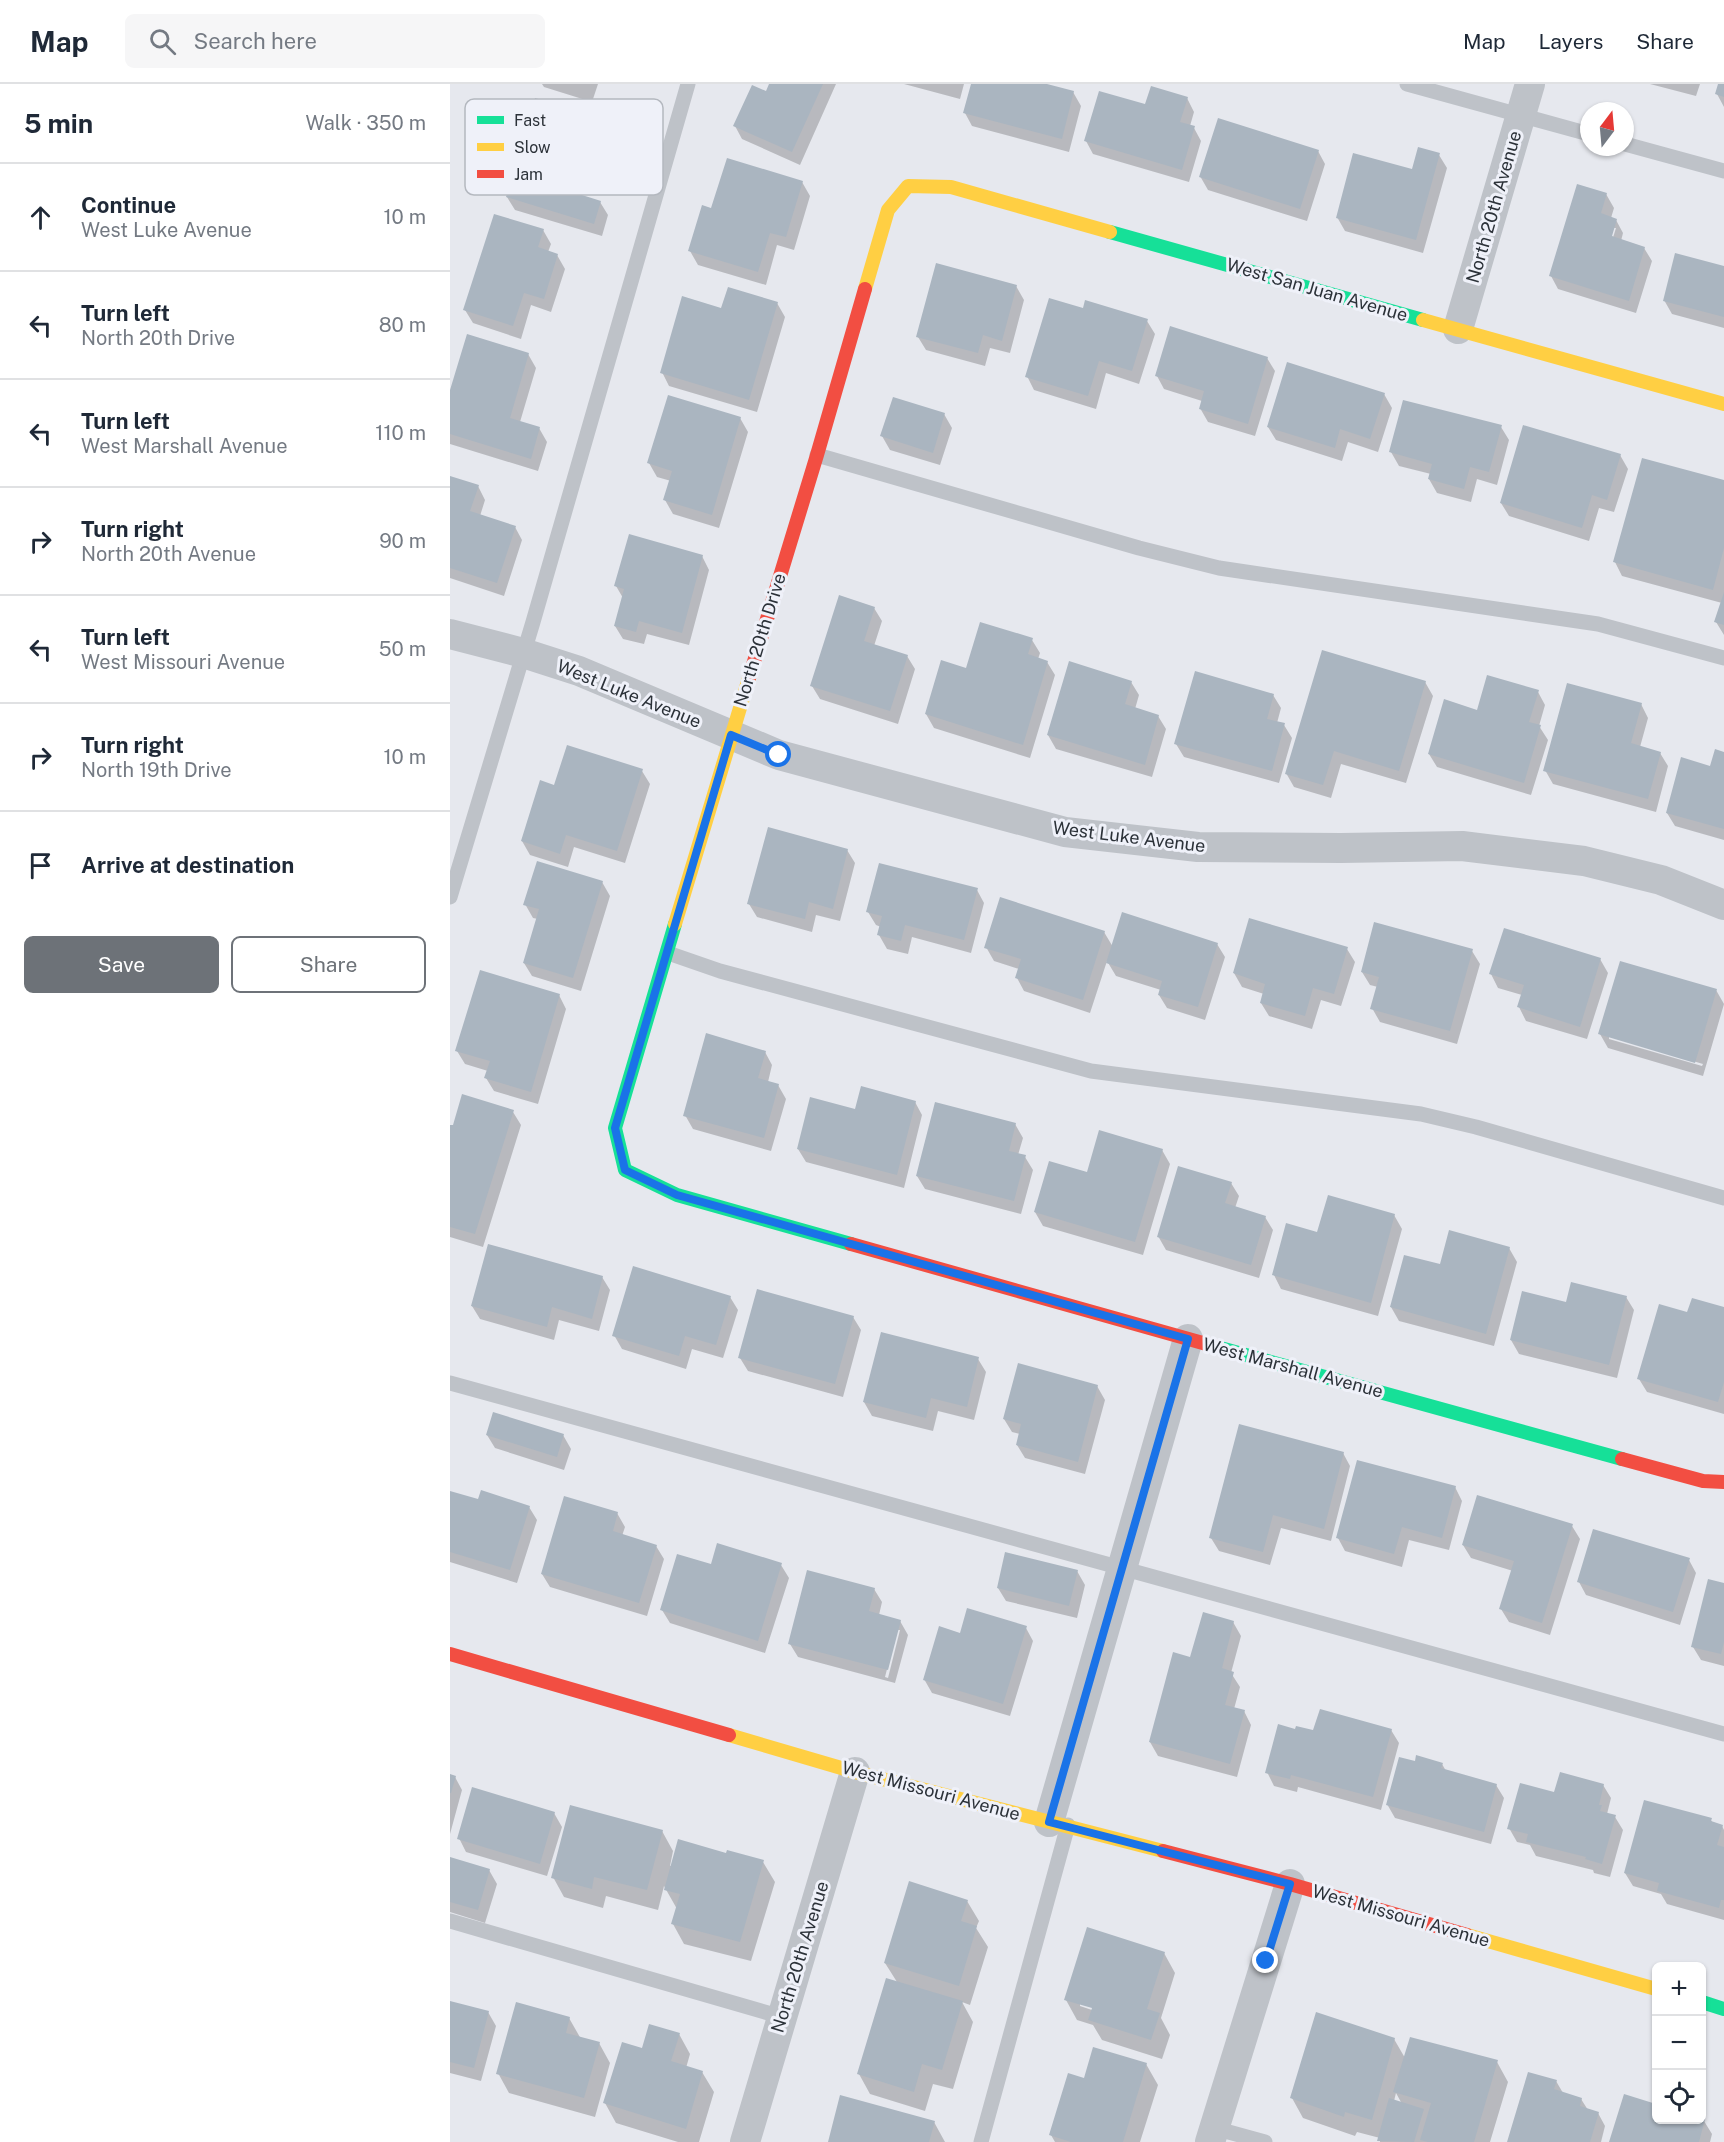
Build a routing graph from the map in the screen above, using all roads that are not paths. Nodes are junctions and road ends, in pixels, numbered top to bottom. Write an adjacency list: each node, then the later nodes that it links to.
1 (688, 84): 7 (lane)
2 (1407, 84): 4 (lane)
3 (1530, 84): 4 (street, North 20th Avenue)
4 (1521, 114): 5 (lane); 11 (street, North 20th Avenue)
5 (1580, 131)
6 (1634, 146): 8 (lane)
7 (663, 170)
8 (1724, 171)
9 (908, 186): 11 (street, West San Juan Avenue); 13 (street, North 20th Drive)
10 (656, 195): 15 (lane)
11 (1458, 329): 12 (street, West San Juan Avenue)
12 (1724, 404)
13 (817, 455): 16 (lane); 17 (street, North 20th Drive)
14 (450, 634): 15 (street, West Luke Avenue)
15 (523, 653): 17 (street, West Luke Avenue); 18 (lane)
16 (1724, 658)
17 (731, 735): 19 (street, West Luke Avenue); 20 (street, North 20th Drive)
18 (450, 897)
19 (1724, 905)
20 (668, 952): 21 (street, North 20th Drive); 22 (lane)
21 (625, 1170): 23 (street, West Marshall Avenue)
22 (1724, 1198)
23 (1188, 1339): 25 (street, West Marshall Avenue); 26 (street)
24 (450, 1383): 26 (lane)
25 (1724, 1482)
26 (1122, 1568): 28 (lane); 30 (street)
27 (450, 1654): 29 (street, West Missouri Avenue)
28 (1724, 1734)
29 (855, 1772): 30 (street, West Missouri Avenue); 36 (street, North 20th Avenue)
30 (1058, 1823): 31 (street, West Missouri Avenue); 39 (lane)
31 (1290, 1884): 33 (street, West Missouri Avenue); 37 (street)
32 (450, 1920): 36 (lane)
33 (1652, 1988)
34 (1706, 2004): 35 (street)
35 (1724, 2009)
36 (782, 2017): 38 (street, North 20th Avenue)
37 (1212, 2135): 40 (lane)
38 (745, 2142)
39 (981, 2142)
40 (1265, 2142)

